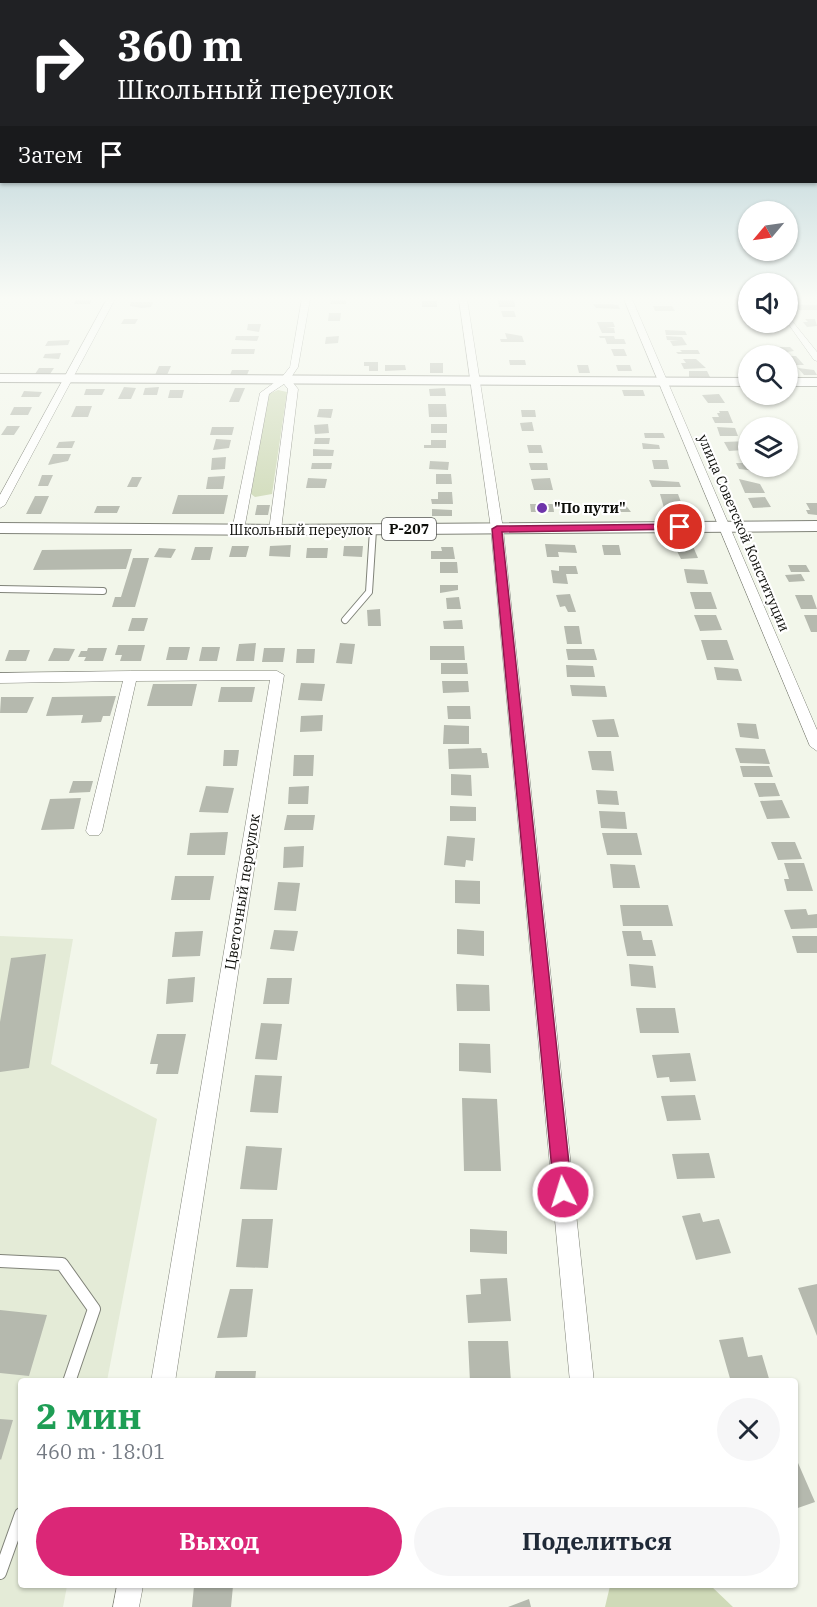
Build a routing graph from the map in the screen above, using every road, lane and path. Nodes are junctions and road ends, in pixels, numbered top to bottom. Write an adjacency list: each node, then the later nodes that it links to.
1 (68, 374): 6 (street)
2 (289, 374): 7 (street)
3 (475, 374): 8 (street)
4 (661, 374): 9 (street, улица Советской Конституции)
5 (0, 378): 6 (main road)
6 (66, 378): 7 (main road); 13 (street)
7 (285, 379): 8 (main road); 18 (street); 19 (street)
8 (476, 381): 9 (main road); 17 (street)
9 (664, 382): 10 (main road); 14 (street, улица Советской Конституции)
10 (738, 382)
11 (798, 382): 12 (main road)
12 (817, 382)
13 (0, 505)
14 (726, 526): 15 (main road, Школьный переулок / Р-207); 17 (main road, Школьный переулок / Р-207); 26 (street, улица Советской Конституции)
15 (817, 526)
16 (0, 528): 18 (main road, Школьный переулок / Р-207)
17 (497, 529): 20 (main road, Школьный переулок / Р-207); 31 (street)
18 (238, 530): 19 (main road, Школьный переулок / Р-207)
19 (275, 530): 20 (main road, Школьный переулок / Р-207)
20 (373, 530): 23 (lane)
21 (0, 589): 22 (lane)
22 (103, 591)
23 (345, 620)
24 (131, 675): 25 (street, Цветочный переулок); 27 (street); 30 (street, Цветочный переулок)
25 (0, 678)
26 (817, 746)
27 (94, 831)
28 (0, 1261): 29 (lane)
29 (70, 1378)
30 (164, 1378)
31 (582, 1378)
32 (18, 1522): 33 (lane)
33 (0, 1573)
34 (130, 1588): 35 (street)
35 (126, 1607)

